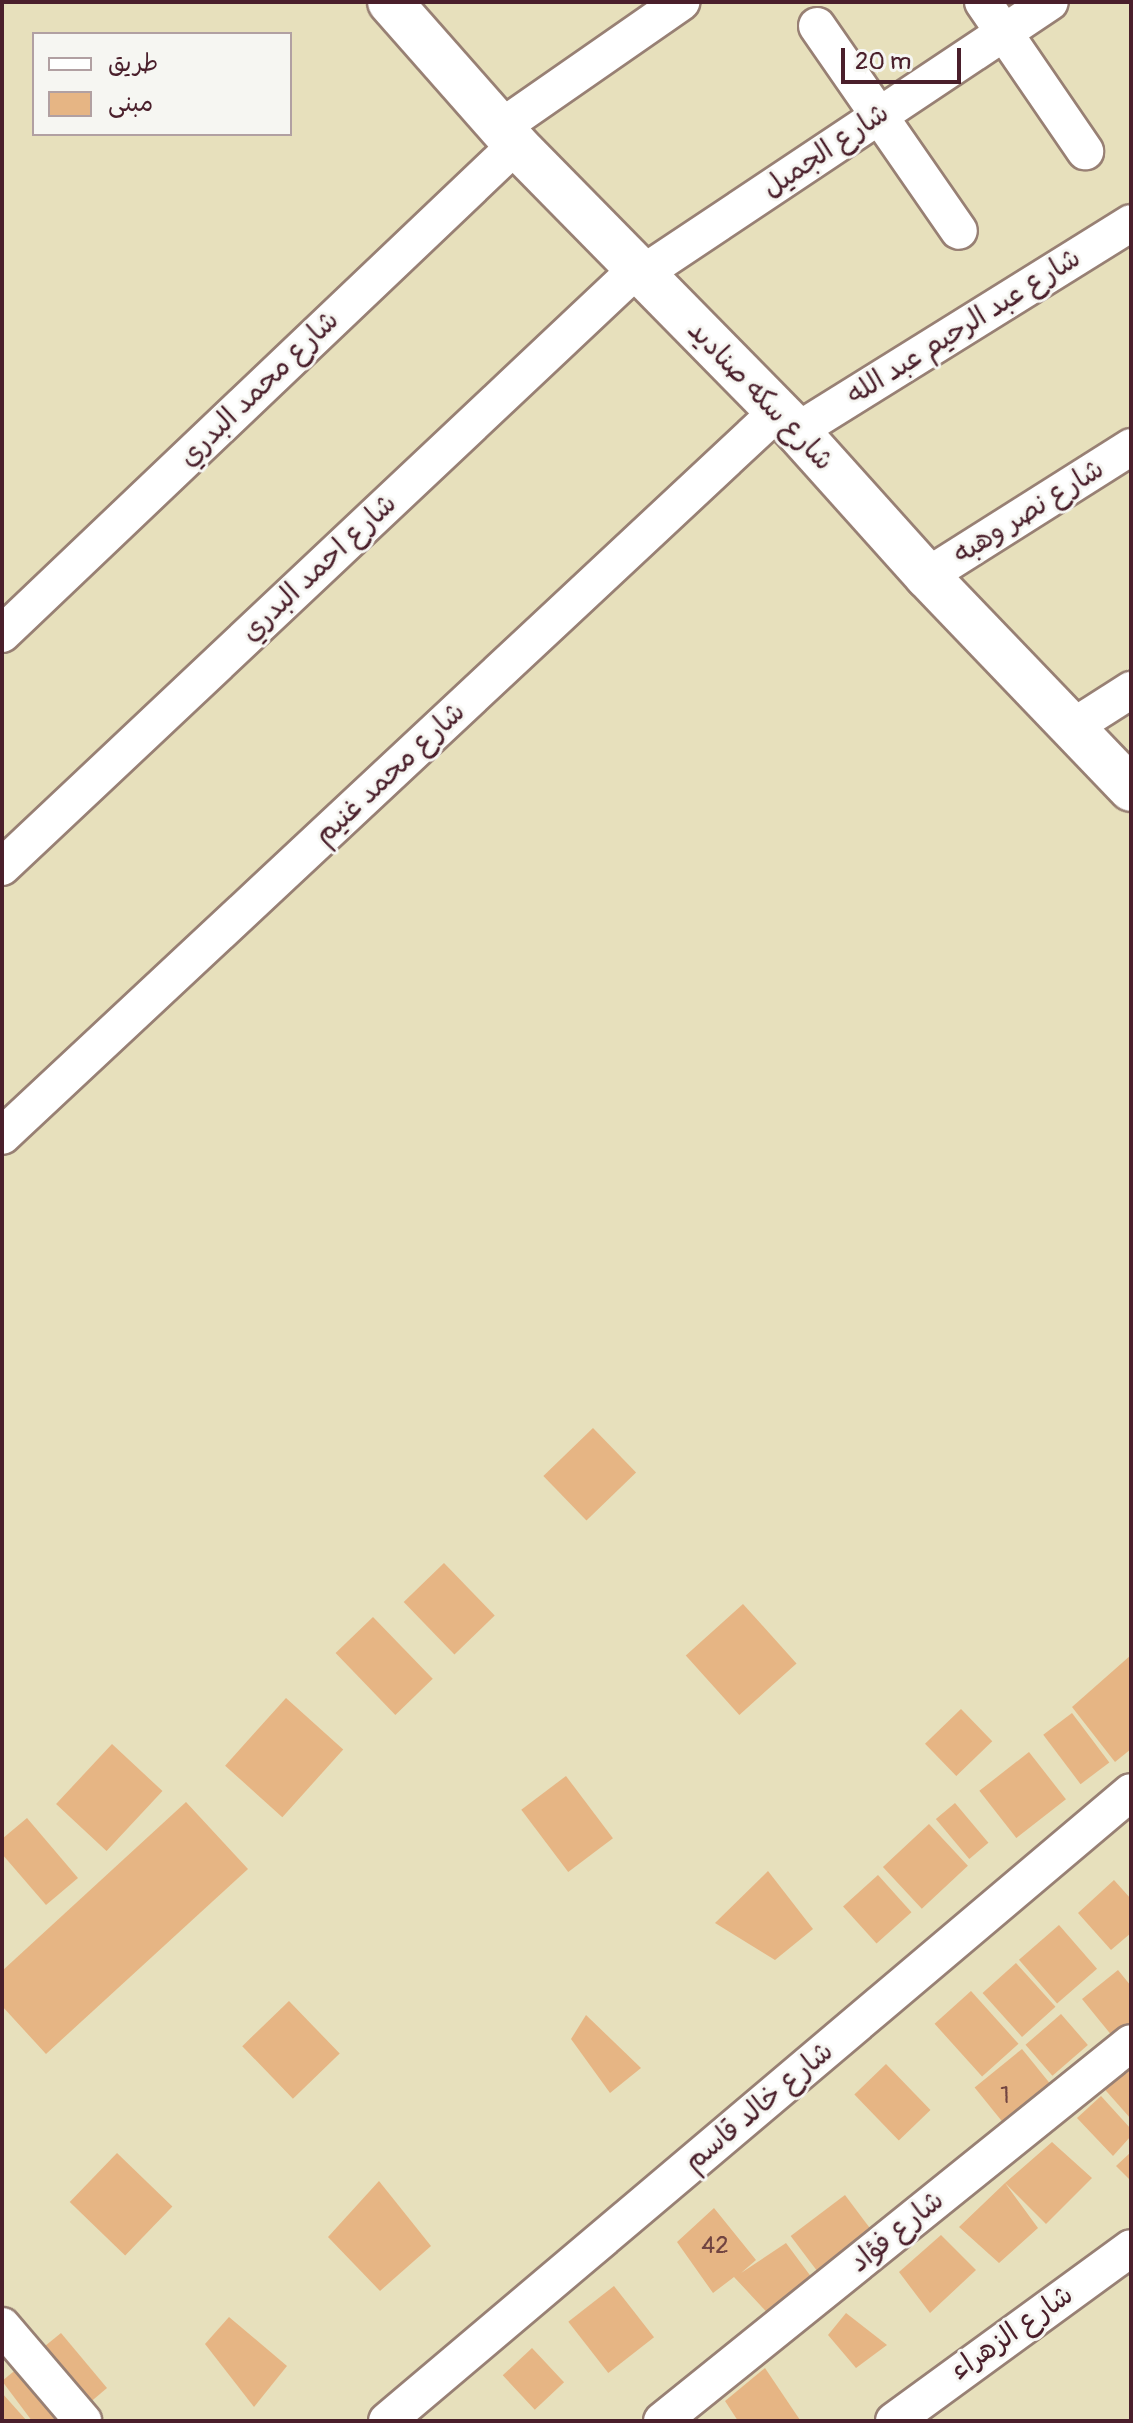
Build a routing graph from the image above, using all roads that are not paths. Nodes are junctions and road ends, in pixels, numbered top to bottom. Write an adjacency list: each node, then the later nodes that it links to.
1 (390, 2): 8 (street, شارع سكه صناديد)
2 (681, 2): 8 (street, شارع محمد البدري)
3 (983, 2): 6 (street)
4 (1050, 2): 6 (street, شارع الجميل)
5 (817, 26): 7 (street)
6 (1004, 33): 7 (street, شارع الجميل); 9 (street)
7 (879, 116): 11 (street); 12 (street, شارع الجميل)
8 (508, 137): 12 (street, شارع سكه صناديد); 16 (street, شارع محمد البدري)
9 (1085, 151)
10 (1131, 223): 13 (street, شارع عبد الرحيم عبد الله)
11 (959, 231)
12 (640, 271): 13 (street, شارع سكه صناديد); 20 (street, شارع احمد البدري)
13 (787, 422): 15 (street, شارع سكه صناديد); 21 (street, شارع محمد غنيم)
14 (1131, 447): 15 (street, شارع نصر وهبه)
15 (927, 576): 18 (street, شارع سكه صناديد)
16 (2, 634)
17 (1131, 690): 18 (street)
18 (1073, 727): 19 (street, شارع سكه صناديد)
19 (1131, 789)
20 (2, 867)
21 (2, 1136)
22 (1131, 1792): 27 (street, شارع خالد قاسم)
23 (1131, 2043): 28 (street, شارع فؤاد)
24 (1131, 2248): 29 (street, شارع الزهراء)
25 (2, 2326): 26 (street)
26 (83, 2421)
27 (387, 2421)
28 (662, 2421)
29 (894, 2421)

